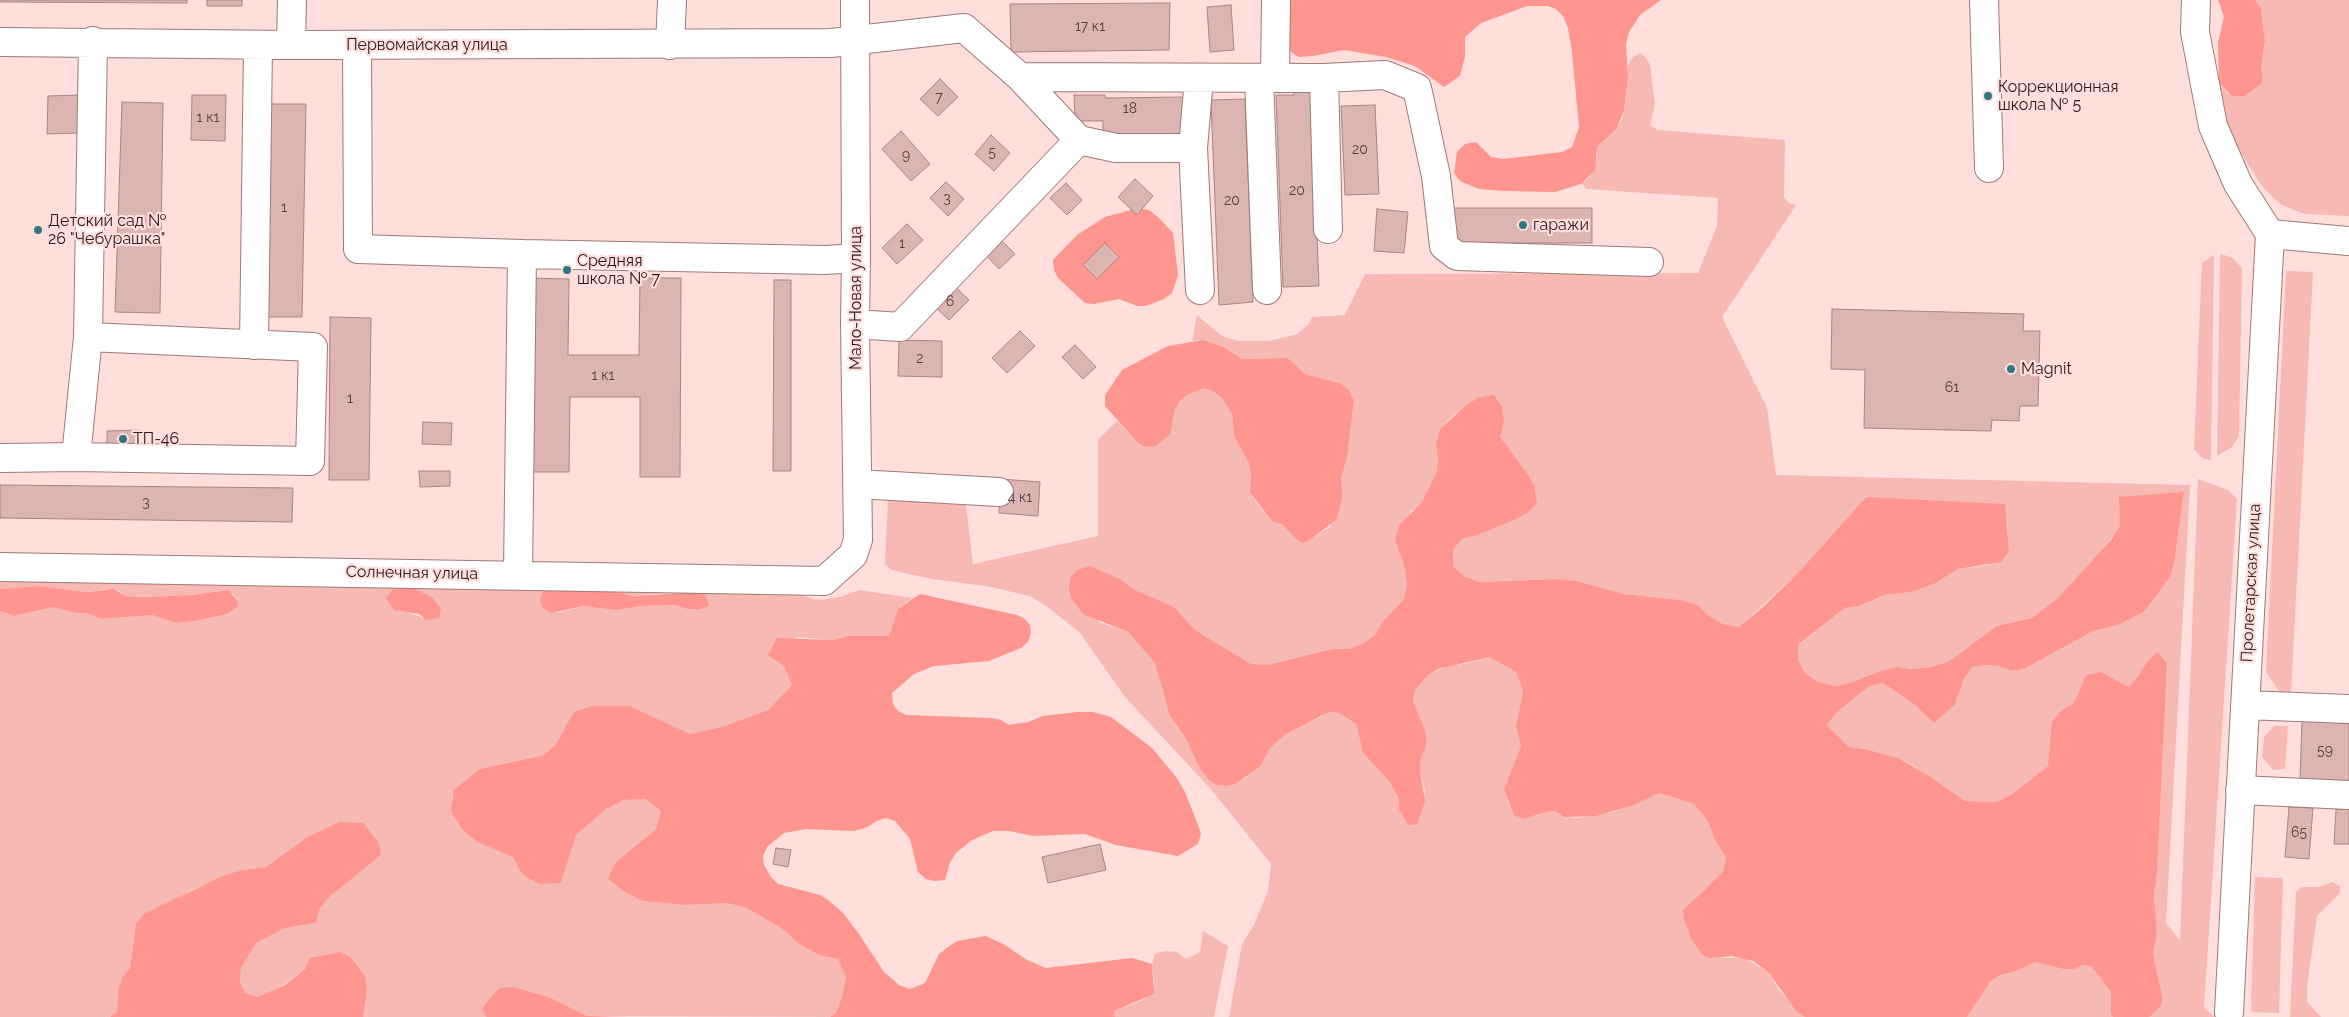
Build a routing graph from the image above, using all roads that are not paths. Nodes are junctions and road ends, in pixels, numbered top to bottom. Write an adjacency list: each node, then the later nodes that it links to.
1 (292, 0): 11 (street)
2 (672, 0): 13 (street)
3 (855, 0): 8 (street, Мало-Новая улица)
4 (1276, 0): 15 (street)
5 (1984, 0): 20 (street)
6 (2196, 0): 22 (street)
7 (93, 41): 9 (street, Первомайская улица); 10 (street, Первомайская улица); 30 (street)
8 (855, 41): 13 (street, Первомайская улица); 14 (street, Первомайская улица); 25 (street, Мало-Новая улица)
9 (0, 42)
10 (258, 45): 11 (street, Первомайская улица); 31 (street)
11 (291, 45): 12 (street, Первомайская улица)
12 (357, 45): 13 (street, Первомайская улица); 24 (street)
13 (670, 45)
14 (1020, 77): 16 (street); 18 (street, Первомайская улица)
15 (1267, 77): 16 (street); 17 (street); 28 (street)
16 (1199, 78): 19 (street)
17 (1324, 78): 21 (street); 26 (street)
18 (1079, 140): 19 (street); 29 (street)
19 (1193, 148): 27 (street)
20 (1989, 168)
21 (1328, 229)
22 (2270, 234): 23 (street); 39 (street, Пролетарская улица)
23 (2349, 241)
24 (522, 254): 25 (street); 37 (street)
25 (856, 258): 29 (street, Мало-Новая улица)
26 (1649, 262)
27 (1200, 290)
28 (1266, 290)
29 (855, 324): 34 (street, Мало-Новая улица)
30 (88, 337): 31 (street); 32 (street)
31 (254, 345): 32 (street)
32 (76, 457): 33 (street)
33 (0, 458)
34 (857, 484): 35 (street); 38 (street, Мало-Новая улица)
35 (999, 492)
36 (0, 567): 37 (street, Солнечная улица)
37 (518, 574): 38 (street, Солнечная улица)
38 (824, 581)
39 (2245, 705): 40 (street); 41 (street, Пролетарская улица)
40 (2349, 709)
41 (2240, 790): 42 (street); 43 (street, Пролетарская улица)
42 (2349, 795)
43 (2229, 1012)

